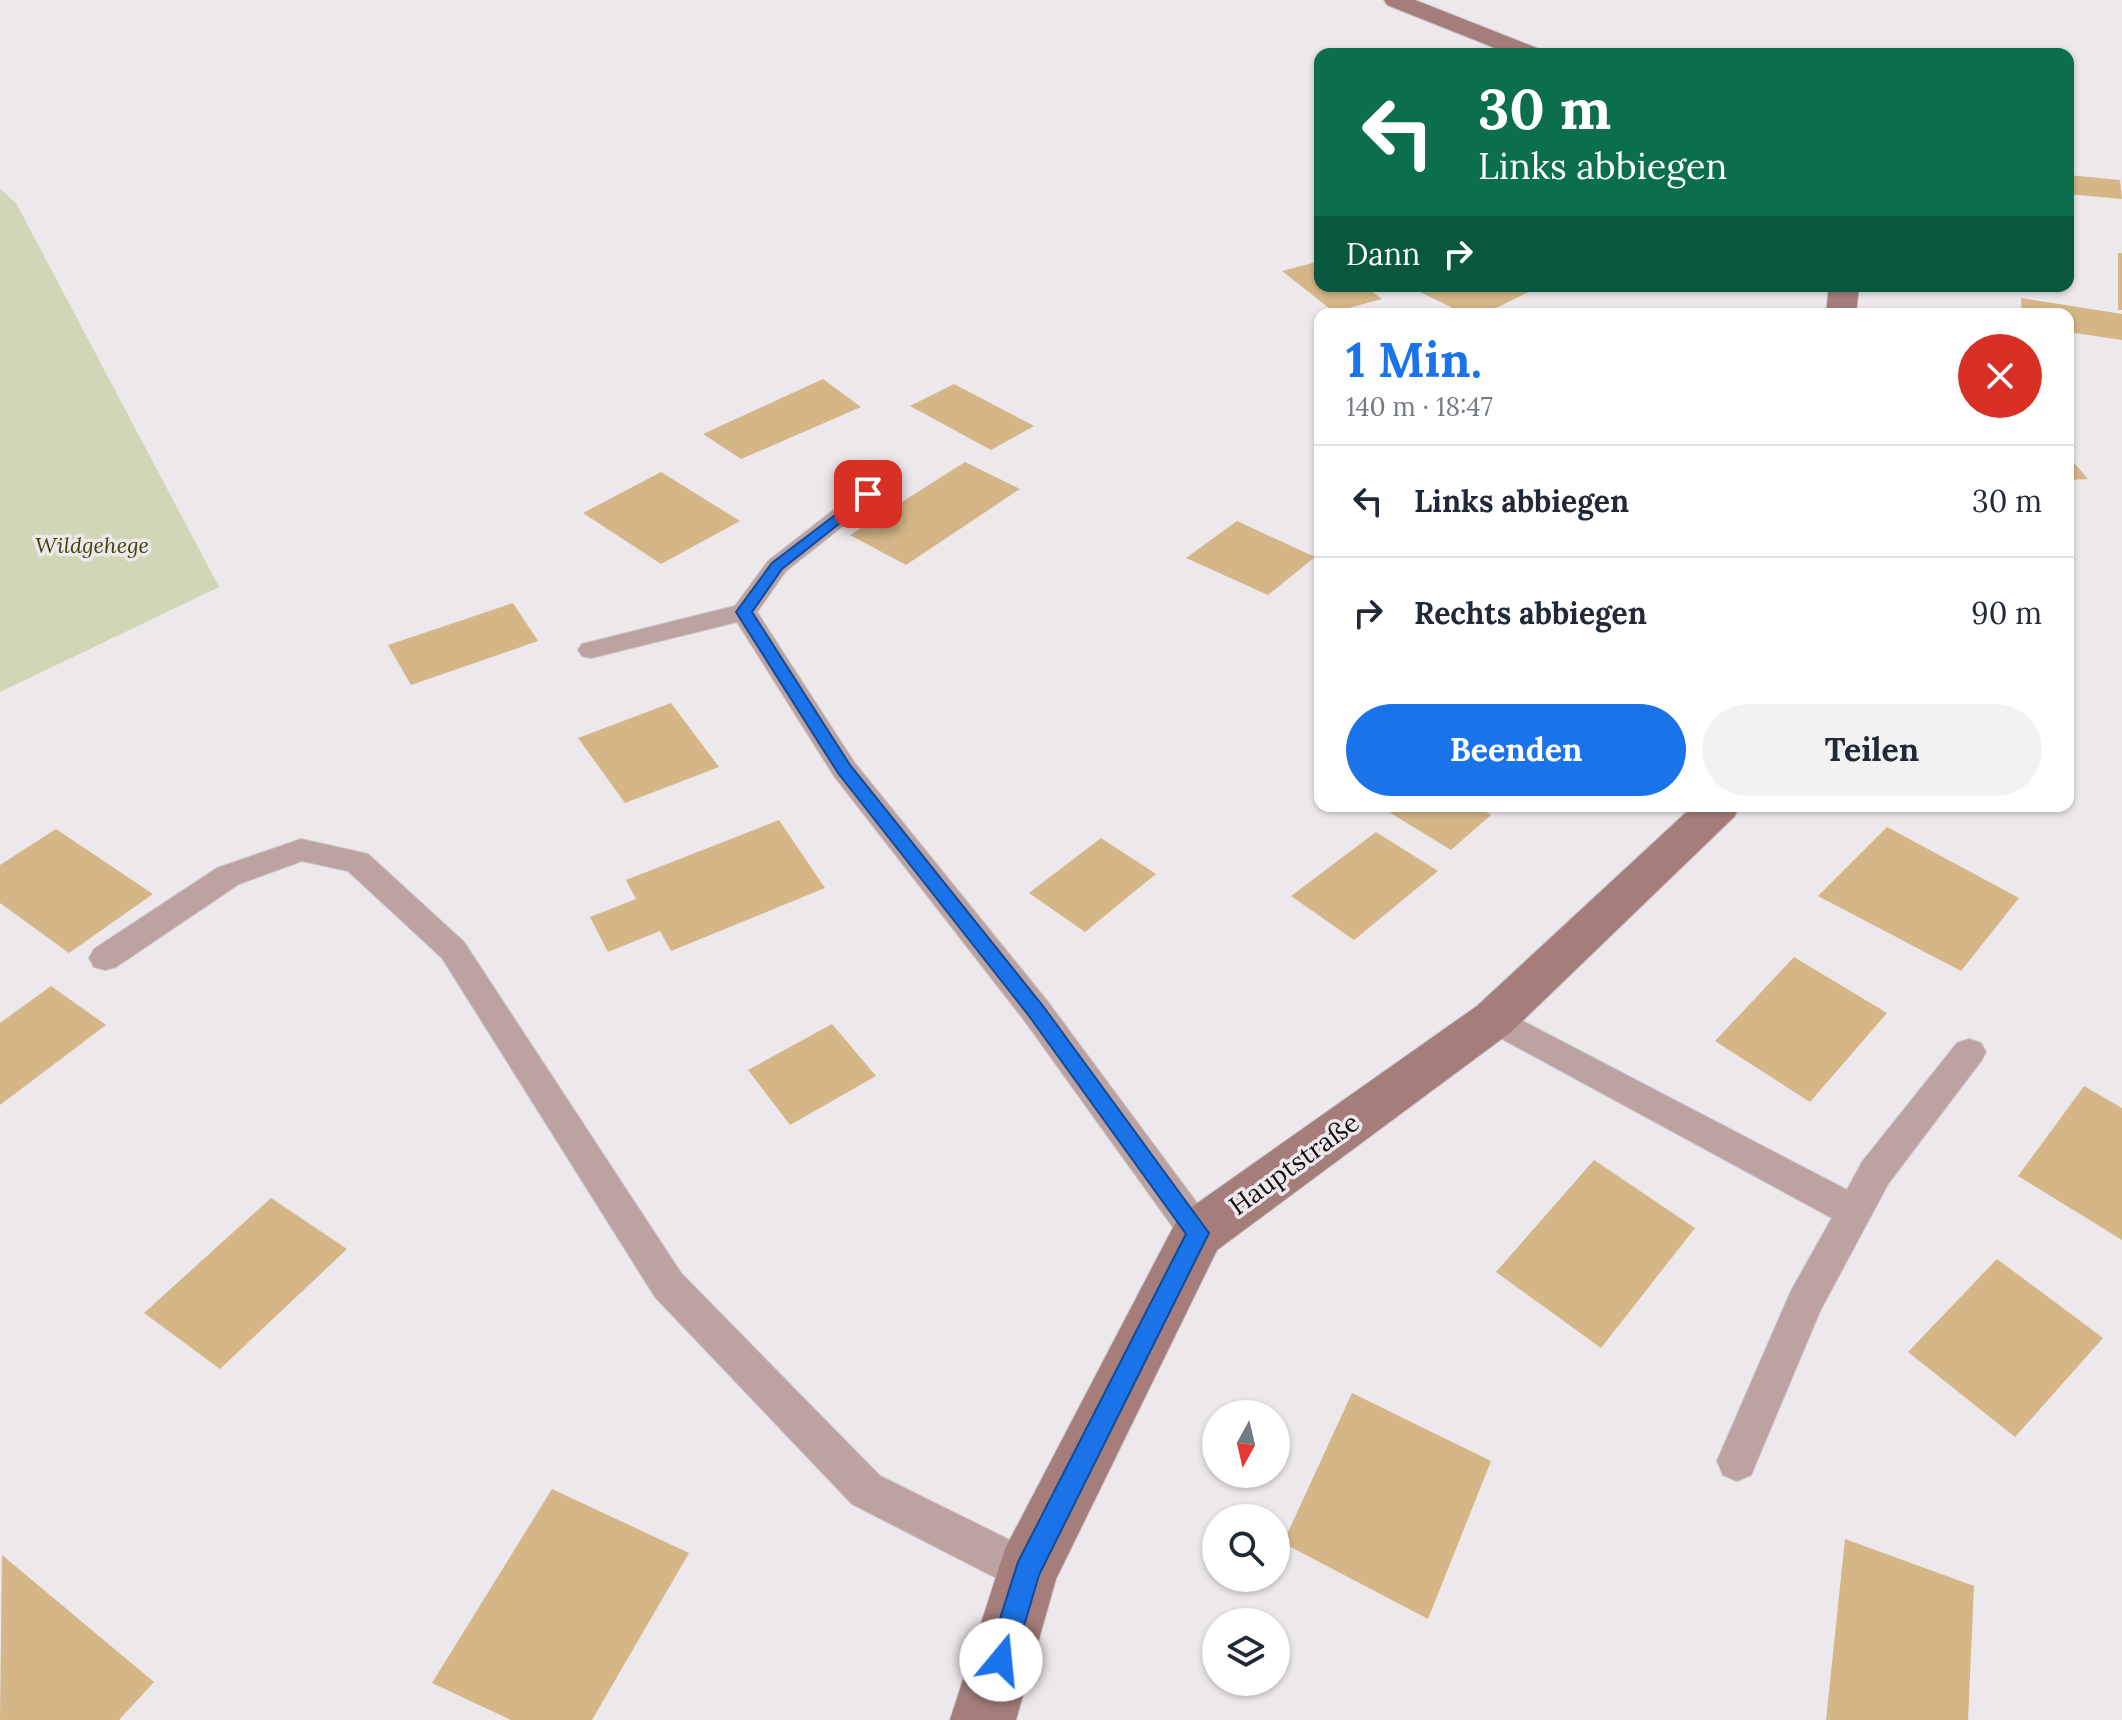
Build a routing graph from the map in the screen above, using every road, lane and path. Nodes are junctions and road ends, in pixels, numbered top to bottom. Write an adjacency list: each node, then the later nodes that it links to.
1 (1395, 0): 2 (street)
2 (1516, 48)
3 (888, 479): 4 (lane)
4 (744, 612): 5 (lane); 11 (lane)
5 (591, 650)
6 (1713, 812): 8 (street, Hauptstraße)
7 (105, 958): 13 (lane)
8 (1494, 1019): 10 (lane); 11 (street, Hauptstraße)
9 (1969, 1052): 10 (lane)
10 (1854, 1212): 12 (lane)
11 (1198, 1233): 13 (street, Hauptstraße)
12 (1737, 1461)
13 (1027, 1571): 14 (street, Hauptstraße)
14 (983, 1720)

